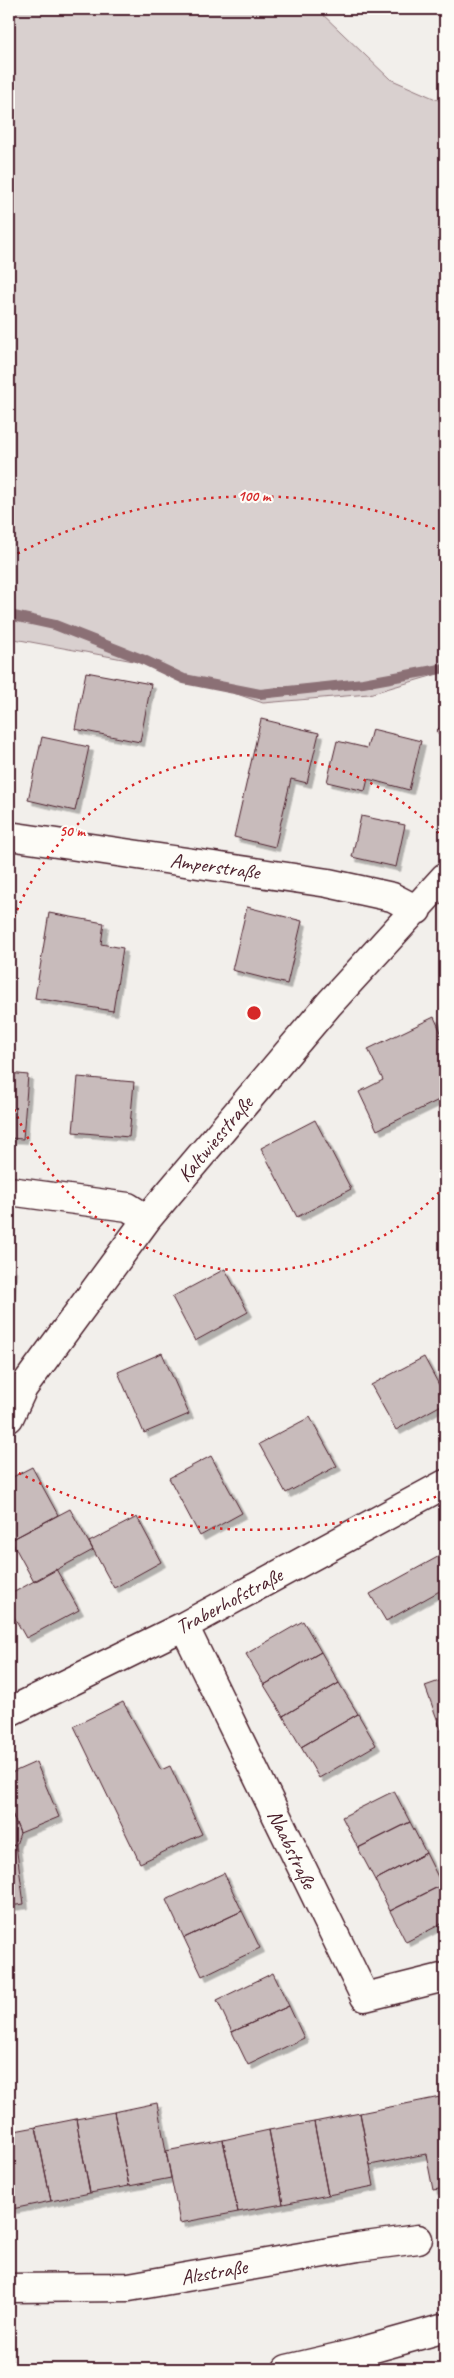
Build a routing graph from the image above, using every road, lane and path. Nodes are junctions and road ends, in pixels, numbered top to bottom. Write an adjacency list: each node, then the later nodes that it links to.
1 (9, 836): 3 (street, Amperstraße)
2 (445, 877): 3 (street, Kaltwiesstraße)
3 (417, 910): 5 (street, Kaltwiesstraße)
4 (9, 1191): 5 (street)
5 (147, 1219): 6 (street, Kaltwiesstraße)
6 (9, 1418)
7 (445, 1484): 8 (street, Traberhofstraße)
8 (184, 1626): 9 (street, Traberhofstraße); 10 (street, Naabstraße)
9 (9, 1712)
10 (445, 1977)
11 (418, 2239): 12 (street, Alzstraße)
12 (9, 2288)
13 (445, 2328): 14 (street)
14 (287, 2369)

